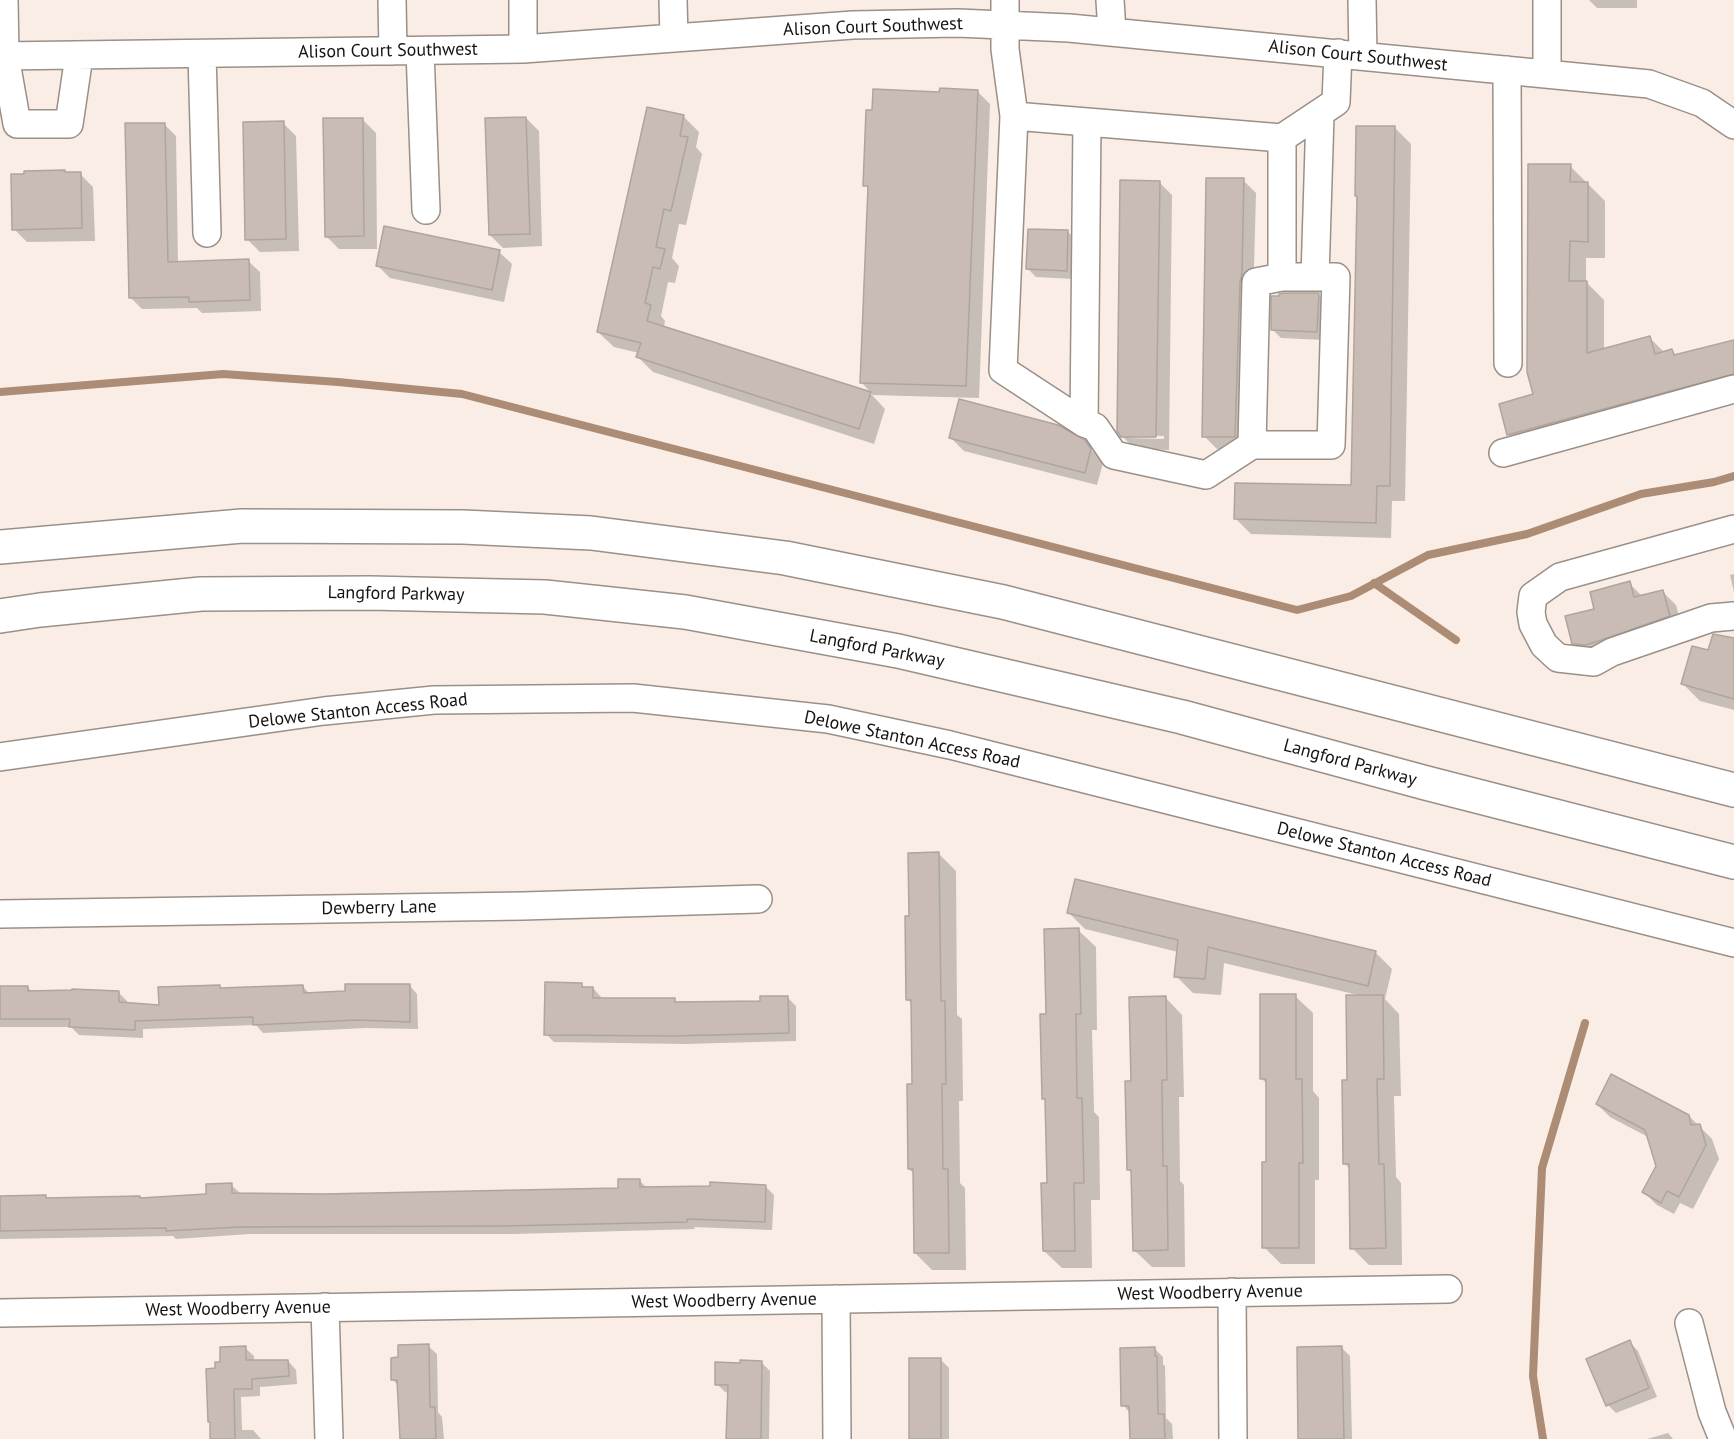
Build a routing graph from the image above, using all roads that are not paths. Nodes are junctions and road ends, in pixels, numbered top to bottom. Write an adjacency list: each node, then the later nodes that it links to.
1 (4, 0): 16 (street)
2 (392, 0): 12 (street)
3 (523, 0): 11 (street)
4 (673, 0): 10 (street)
5 (1110, 0): 9 (street)
6 (1362, 0): 15 (street)
7 (1548, 0): 19 (street)
8 (1006, 12): 9 (street, Alison Court Southwest); 10 (street, Alison Court Southwest); 21 (street)
9 (1112, 32): 15 (street, Alison Court Southwest)
10 (674, 39): 11 (street, Alison Court Southwest)
11 (523, 49): 13 (street, Alison Court Southwest)
12 (393, 51): 13 (street, Alison Court Southwest); 14 (street, Alison Court Southwest)
13 (420, 51): 25 (street)
14 (202, 54): 17 (street, Alison Court Southwest); 26 (street)
15 (1351, 55): 18 (street, Alison Court Southwest); 20 (street)
16 (2, 56): 17 (street, Alison Court Southwest); 17 (street)
17 (79, 56)
18 (1507, 70): 19 (street, Alison Court Southwest); 29 (street)
19 (1547, 74): 23 (street, Alison Court Southwest)
20 (1320, 115): 24 (street); 27 (street)
21 (1014, 116): 22 (street); 31 (street)
22 (1087, 122): 24 (street); 31 (street)
23 (1734, 125)
24 (1282, 138): 28 (street)
25 (426, 210)
26 (207, 233)
27 (1325, 277): 28 (street); 32 (street)
28 (1282, 278): 32 (street)
29 (1508, 363)
30 (1734, 389): 33 (street)
31 (1084, 423): 32 (street)
32 (1252, 445)
33 (1503, 453)
34 (1734, 529): 37 (street)
35 (0, 547): 39 (highway)
36 (0, 616): 40 (highway, Langford Parkway)
37 (1734, 616)
38 (0, 757): 43 (street, Delowe Stanton Access Road)
39 (1734, 790)
40 (1734, 862)
41 (758, 899): 42 (street, Dewberry Lane)
42 (0, 914)
43 (1734, 943)
44 (1448, 1289): 45 (street, West Woodberry Avenue)
45 (1232, 1292): 46 (street, West Woodberry Avenue); 52 (street)
46 (836, 1299): 47 (street, West Woodberry Avenue); 51 (street)
47 (325, 1307): 48 (street, West Woodberry Avenue); 50 (street)
48 (0, 1313)
49 (1689, 1323): 53 (street)
50 (329, 1439)
51 (837, 1439)
52 (1233, 1439)
53 (1723, 1439)

